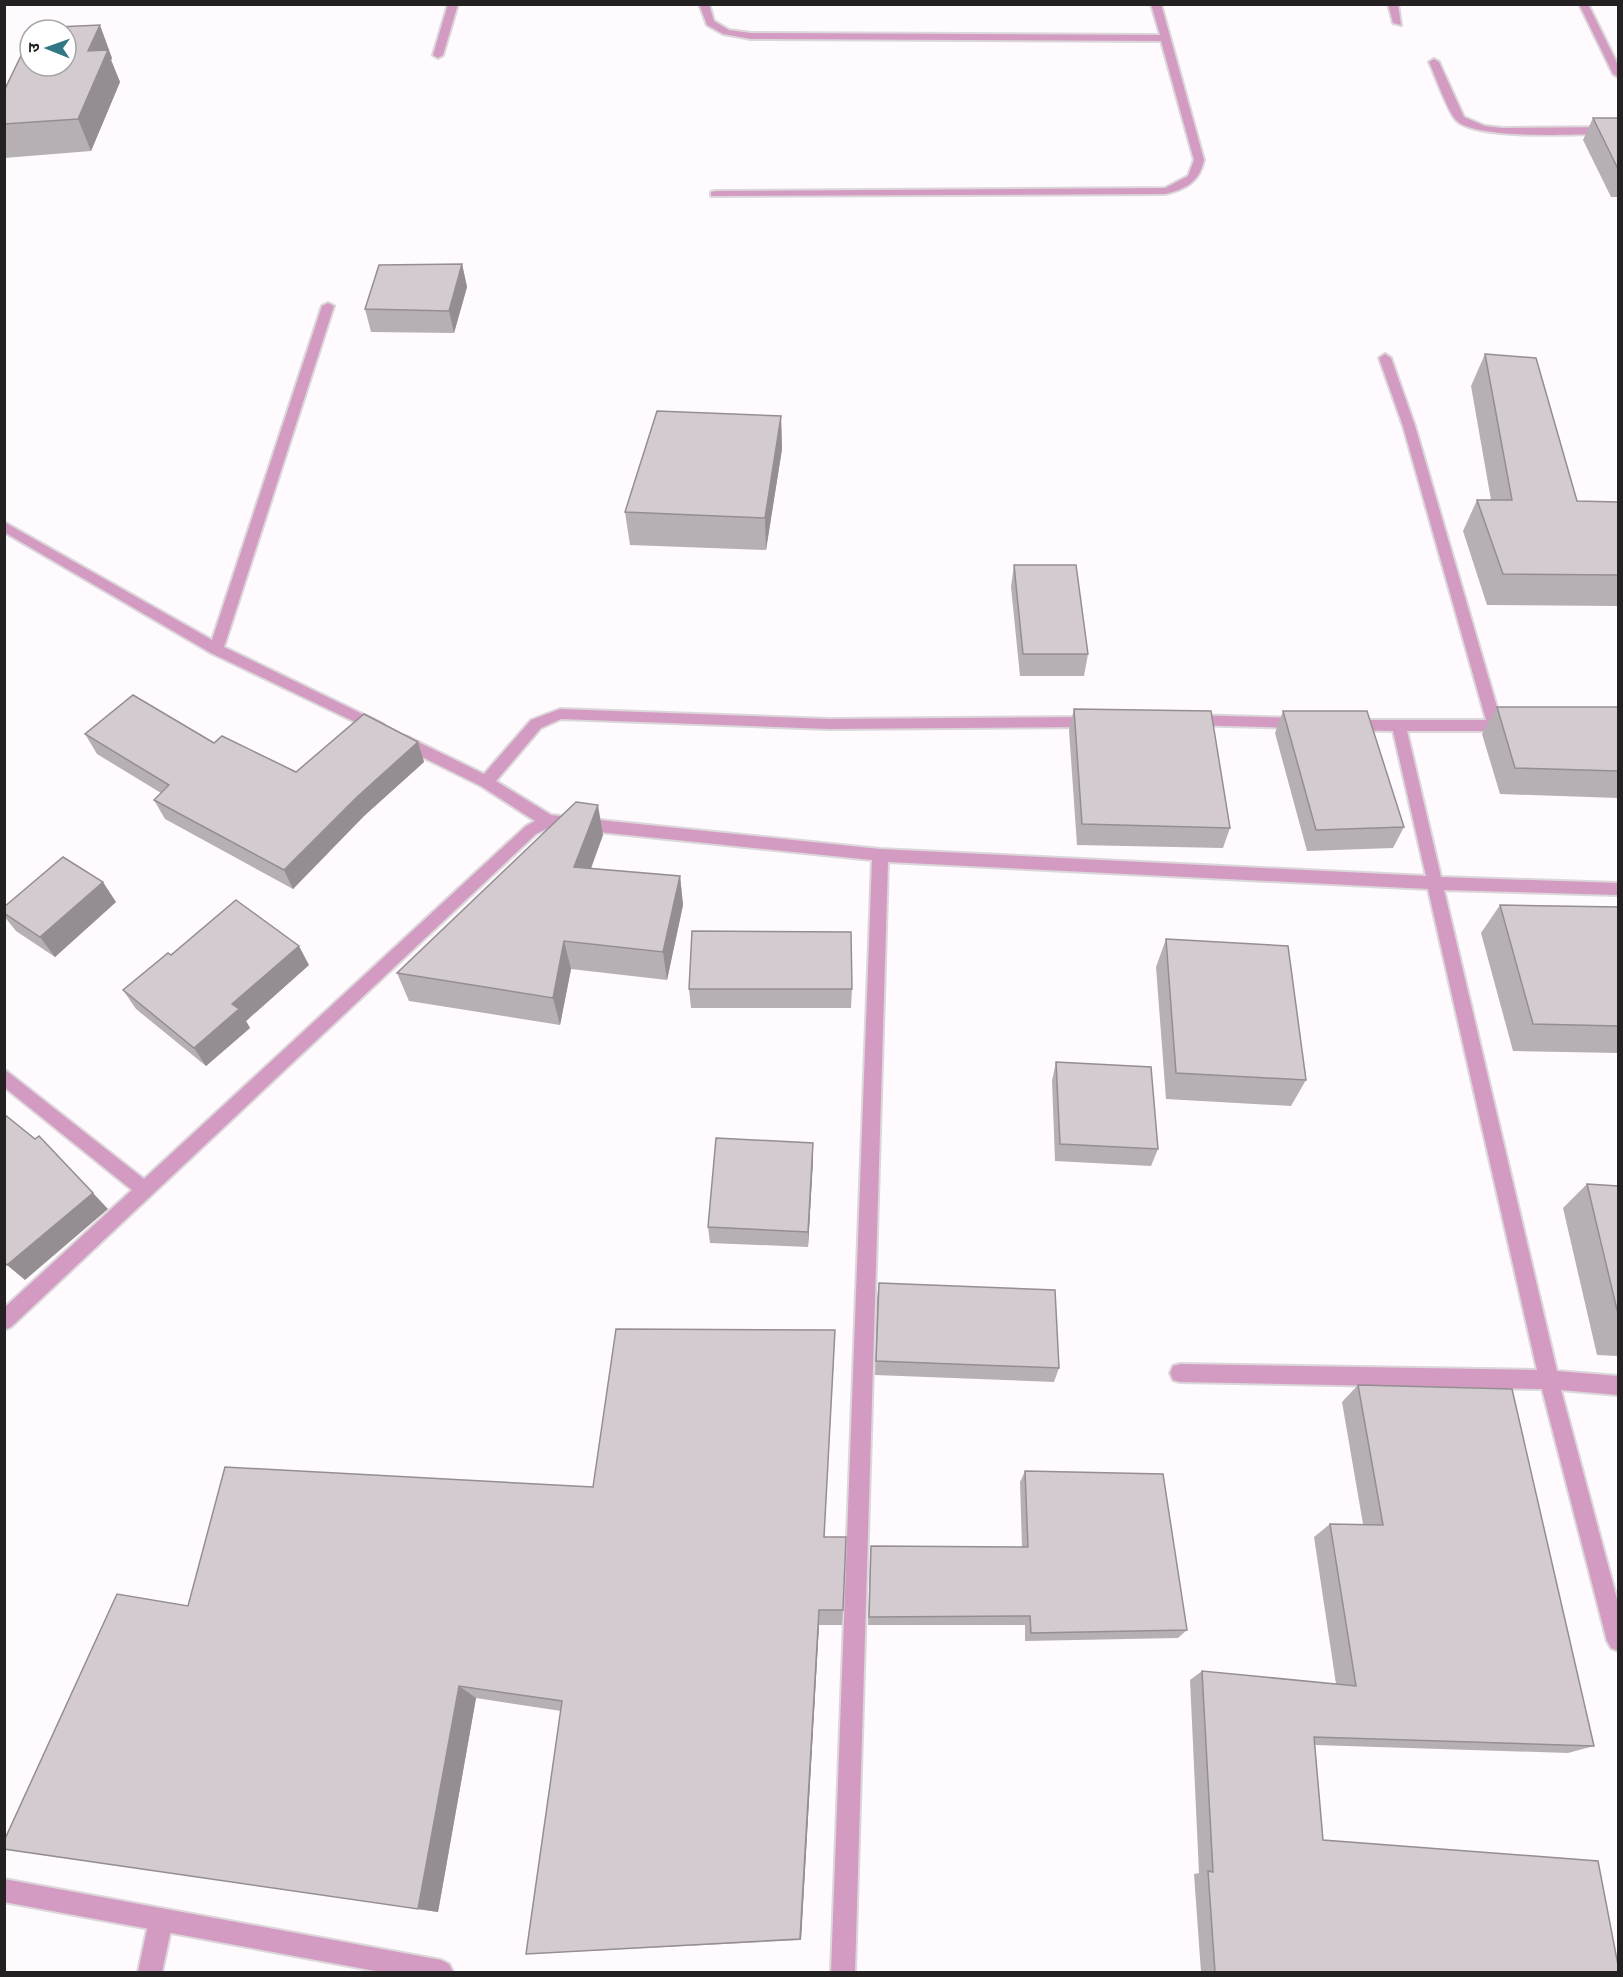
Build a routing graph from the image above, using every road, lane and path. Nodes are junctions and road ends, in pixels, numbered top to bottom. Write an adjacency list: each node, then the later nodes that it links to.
1 (453, 4): 8 (street)
2 (704, 4): 7 (street)
3 (1156, 4): 7 (street)
4 (1393, 4): 6 (street)
5 (1583, 4): 10 (street)
6 (1398, 23)
7 (1164, 38): 12 (street)
8 (438, 55)
9 (1434, 62): 11 (street)
10 (1618, 74)
11 (1618, 130)
12 (715, 194)
13 (328, 306): 16 (street)
14 (1385, 358): 22 (street)
15 (4, 526): 16 (street)
16 (216, 649): 24 (street)
17 (1174, 720): 19 (street)
18 (1105, 722): 24 (street)
19 (1316, 724)
20 (1340, 724): 21 (street)
21 (1399, 726): 22 (street); 27 (street)
22 (1495, 726): 23 (street)
23 (1517, 726)
24 (486, 782): 25 (street)
25 (548, 821): 26 (street); 30 (street)
26 (880, 855): 27 (street); 40 (street)
27 (1436, 883): 28 (street); 33 (street)
28 (1618, 889)
29 (4, 1076): 30 (street)
30 (145, 1190): 31 (street)
31 (4, 1321)
32 (1180, 1373): 33 (street)
33 (1549, 1380): 34 (street); 35 (street)
34 (1618, 1385)
35 (1618, 1641)
36 (4, 1890): 37 (street)
37 (161, 1920): 38 (street); 39 (street)
38 (150, 1972)
39 (441, 1972)
40 (843, 1972)

